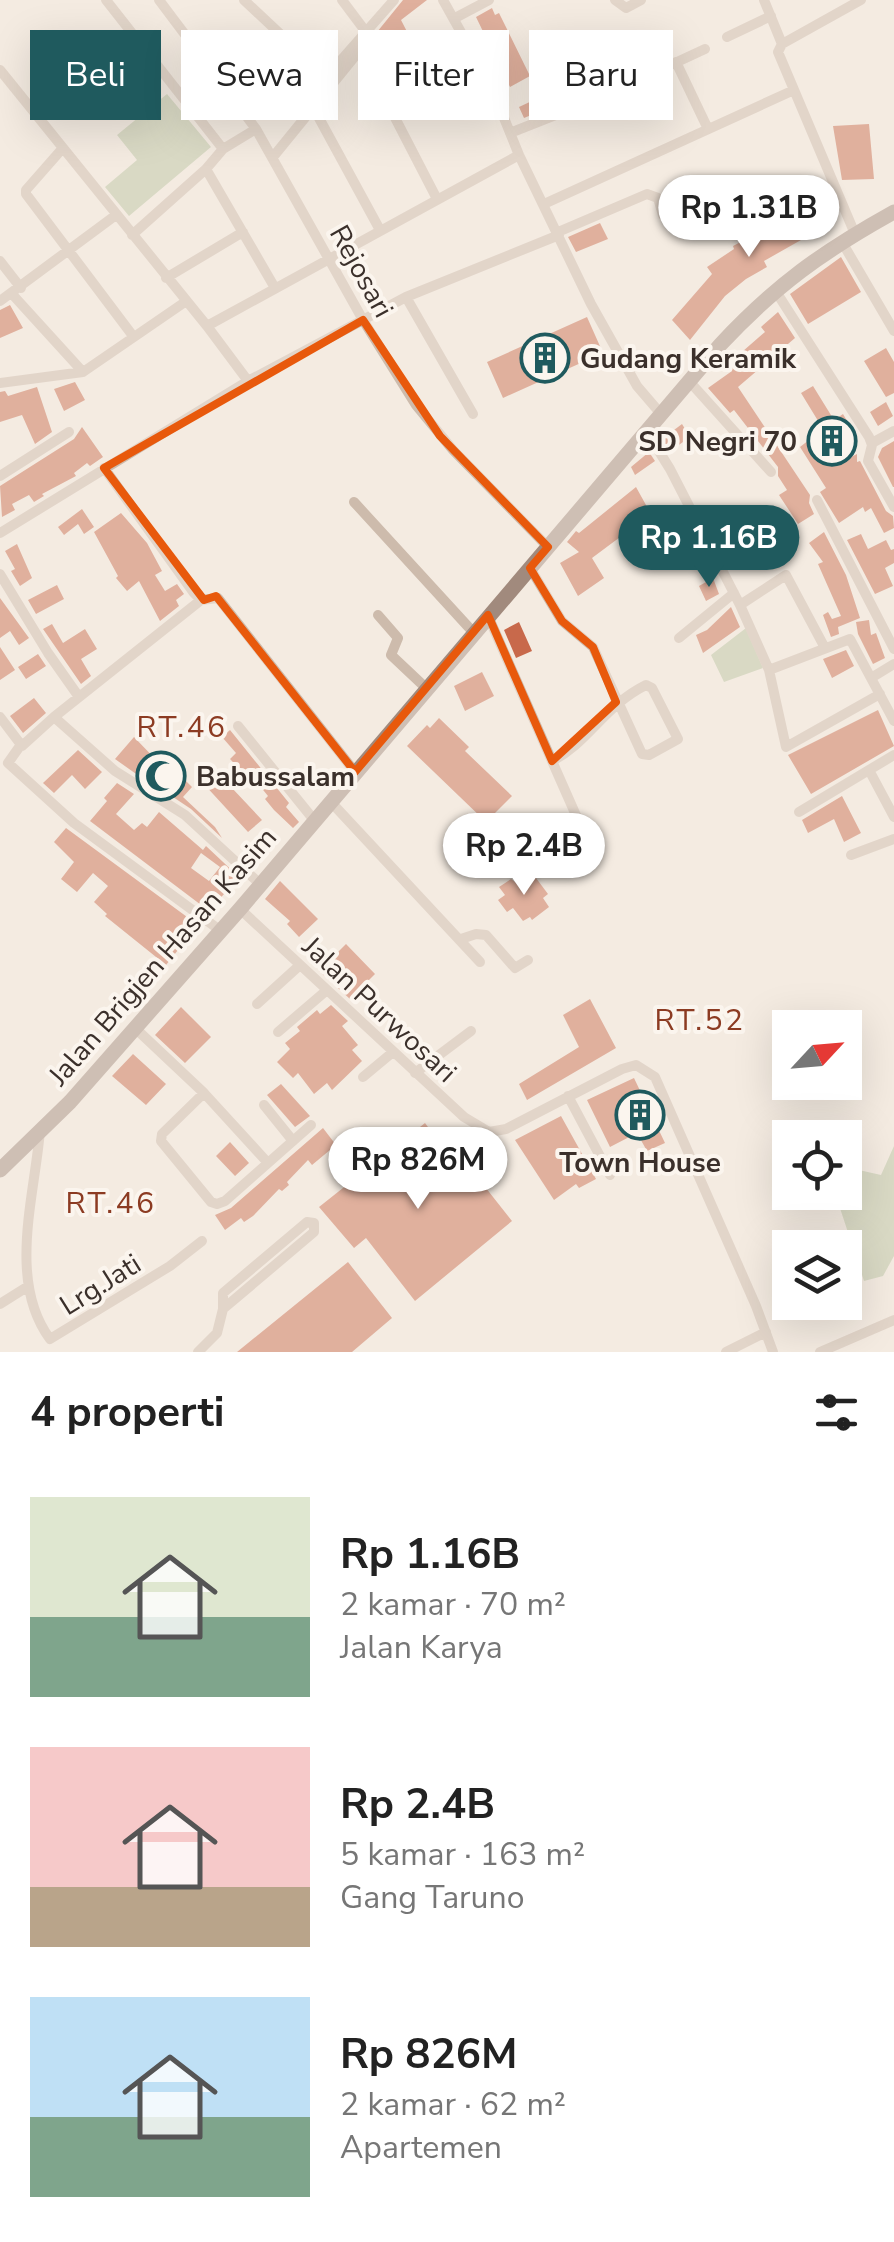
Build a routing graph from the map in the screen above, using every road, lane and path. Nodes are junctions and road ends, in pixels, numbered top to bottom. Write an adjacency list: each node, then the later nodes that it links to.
1 (106, 0): 14 (street)
2 (160, 0): 15 (street, Rejosari)
3 (244, 0): 16 (street)
4 (342, 0): 17 (street)
5 (394, 0): 18 (street)
6 (443, 0): 13 (street)
7 (489, 0): 13 (street)
8 (616, 0): 9 (street)
9 (641, 0)
10 (764, 0): 12 (street)
11 (861, 0): 22 (street)
12 (770, 16): 20 (street); 22 (street)
13 (455, 18): 19 (street)
14 (131, 30)
15 (182, 30)
16 (276, 30)
17 (364, 30)
18 (368, 30)
19 (462, 30)
20 (727, 37)
21 (358, 41): 26 (street)
22 (782, 44): 30 (street)
23 (705, 48): 25 (street)
24 (358, 52): 29 (street)
25 (676, 62): 37 (street); 38 (street)
26 (338, 64)
27 (161, 68): 40 (street)
28 (0, 70): 39 (street)
29 (338, 76)
30 (794, 90): 37 (street); 53 (street)
31 (250, 120): 36 (street, Rejosari)
32 (302, 120): 42 (street)
33 (319, 120): 49 (street)
34 (395, 120): 44 (street)
35 (504, 120): 38 (street)
36 (256, 129): 40 (street); 42 (street, Rejosari)
37 (708, 129): 45 (street)
38 (510, 134): 41 (street)
39 (62, 149): 47 (street); 54 (street)
40 (223, 150): 43 (street)
41 (519, 154): 44 (street); 45 (street)
42 (274, 157): 55 (street, Rejosari)
43 (206, 169): 50 (street); 52 (street)
44 (436, 199): 49 (street)
45 (544, 204): 51 (street)
46 (894, 212): 53 (street, Jalan Brigjen Hasan Kasim)
47 (116, 215): 52 (street); 54 (street)
48 (663, 215): 51 (street)
49 (380, 230): 55 (street)
50 (243, 232): 57 (street); 58 (street)
51 (558, 234): 61 (street); 73 (street)
52 (132, 235): 57 (street)
53 (848, 238): 59 (street, Jalan Brigjen Hasan Kasim); 66 (street)
54 (68, 252): 60 (street); 67 (street)
55 (328, 257): 58 (street); 64 (street, Rejosari)
56 (0, 261): 60 (street)
57 (166, 278): 63 (street)
58 (274, 288): 65 (street)
59 (774, 289): 70 (street, Jalan Brigjen Hasan Kasim); 77 (street)
60 (16, 291): 62 (street); 68 (street)
61 (406, 297): 64 (street); 72 (street)
62 (0, 301)
63 (185, 302): 65 (street); 67 (street)
64 (363, 320): 69 (street); 85 (street, Rejosari)
65 (206, 326): 69 (street)
66 (894, 330)
67 (134, 336): 68 (street)
68 (83, 372): 71 (street)
69 (248, 381): 78 (street)
70 (689, 381): 73 (street, Jalan Brigjen Hasan Kasim); 79 (street)
71 (0, 383)
72 (474, 414)
73 (661, 414): 76 (street, Jalan Brigjen Hasan Kasim)
74 (894, 431): 77 (street)
75 (70, 432): 80 (street)
76 (647, 432): 85 (street, Jalan Brigjen Hasan Kasim); 88 (street)
77 (872, 442): 83 (street)
78 (104, 468): 84 (street); 89 (street)
79 (771, 472)
80 (0, 476)
81 (817, 500): 96 (street)
82 (354, 502): 93 (street)
83 (894, 507)
84 (0, 533)
85 (548, 548): 86 (street, Jalan Brigjen Hasan Kasim)
86 (530, 568): 92 (street, Jalan Brigjen Hasan Kasim); 103 (street)
87 (0, 574): 102 (street)
88 (734, 593): 90 (street); 94 (street)
89 (201, 600): 102 (street); 112 (street)
90 (740, 605): 95 (street); 98 (street)
91 (378, 615): 100 (street)
92 (488, 616): 93 (street, Jalan Brigjen Hasan Kasim); 110 (street)
93 (474, 632): 100 (street, Jalan Brigjen Hasan Kasim)
94 (679, 638)
95 (825, 648): 98 (street); 99 (street)
96 (894, 649)
97 (894, 664): 99 (street)
98 (770, 670): 101 (street)
99 (872, 678): 101 (street)
100 (426, 688): 112 (street, Jalan Brigjen Hasan Kasim)
101 (880, 694): 106 (street)
102 (79, 697): 105 (street)
103 (616, 702): 103 (street); 110 (street)
104 (0, 717): 108 (street)
105 (54, 717): 108 (street); 120 (street)
106 (894, 721)
107 (238, 726): 116 (street)
108 (20, 746): 122 (street)
109 (894, 755): 111 (street)
110 (552, 762): 117 (street)
111 (869, 770): 114 (street); 115 (street)
112 (354, 772): 113 (street, Jalan Brigjen Hasan Kasim)
113 (330, 801): 116 (street, Jalan Brigjen Hasan Kasim); 123 (street)
114 (799, 812)
115 (894, 817)
116 (314, 820): 120 (street, Jalan Brigjen Hasan Kasim)
117 (586, 838)
118 (894, 840): 119 (street)
119 (850, 854)
120 (260, 883): 121 (street, Jalan Brigjen Hasan Kasim)
121 (240, 909): 122 (street, Jalan Brigjen Hasan Kasim); 126 (street, Jalan Purwosari)
122 (221, 931): 129 (street, Jalan Brigjen Hasan Kasim)
123 (461, 939): 124 (street); 125 (street)
124 (528, 960)
125 (480, 962)
126 (300, 965): 127 (street, Jalan Purwosari); 128 (street)
127 (327, 990): 131 (street); 132 (street, Jalan Purwosari)
128 (257, 1004)
129 (135, 1028): 135 (street); 139 (street, Jalan Brigjen Hasan Kasim)
130 (471, 1031): 133 (street)
131 (278, 1032)
132 (393, 1052): 133 (street, Jalan Purwosari); 134 (street)
133 (415, 1073): 136 (street, Jalan Purwosari)
134 (363, 1077)
135 (204, 1093): 141 (street); 141 (street)
136 (568, 1096): 143 (street); 151 (street, Jalan Purwosari)
137 (264, 1104): 140 (street)
138 (311, 1125): 140 (street)
139 (40, 1129): 142 (street, Jalan Brigjen Hasan Kasim); 147 (street, Lrg.Jati)
140 (296, 1138): 141 (street)
141 (268, 1163)
142 (0, 1170)
143 (610, 1175)
144 (202, 1241): 147 (street, Lrg.Jati)
145 (257, 1263): 146 (street); 146 (street); 149 (street)
146 (265, 1274): 149 (street)
147 (27, 1287): 148 (street)
148 (0, 1304)
149 (223, 1309): 152 (street)
150 (894, 1320): 155 (street)
151 (766, 1332): 153 (street); 154 (street, Jalan Purwosari)
152 (198, 1352)
153 (726, 1352)
154 (773, 1352)
155 (820, 1352)

